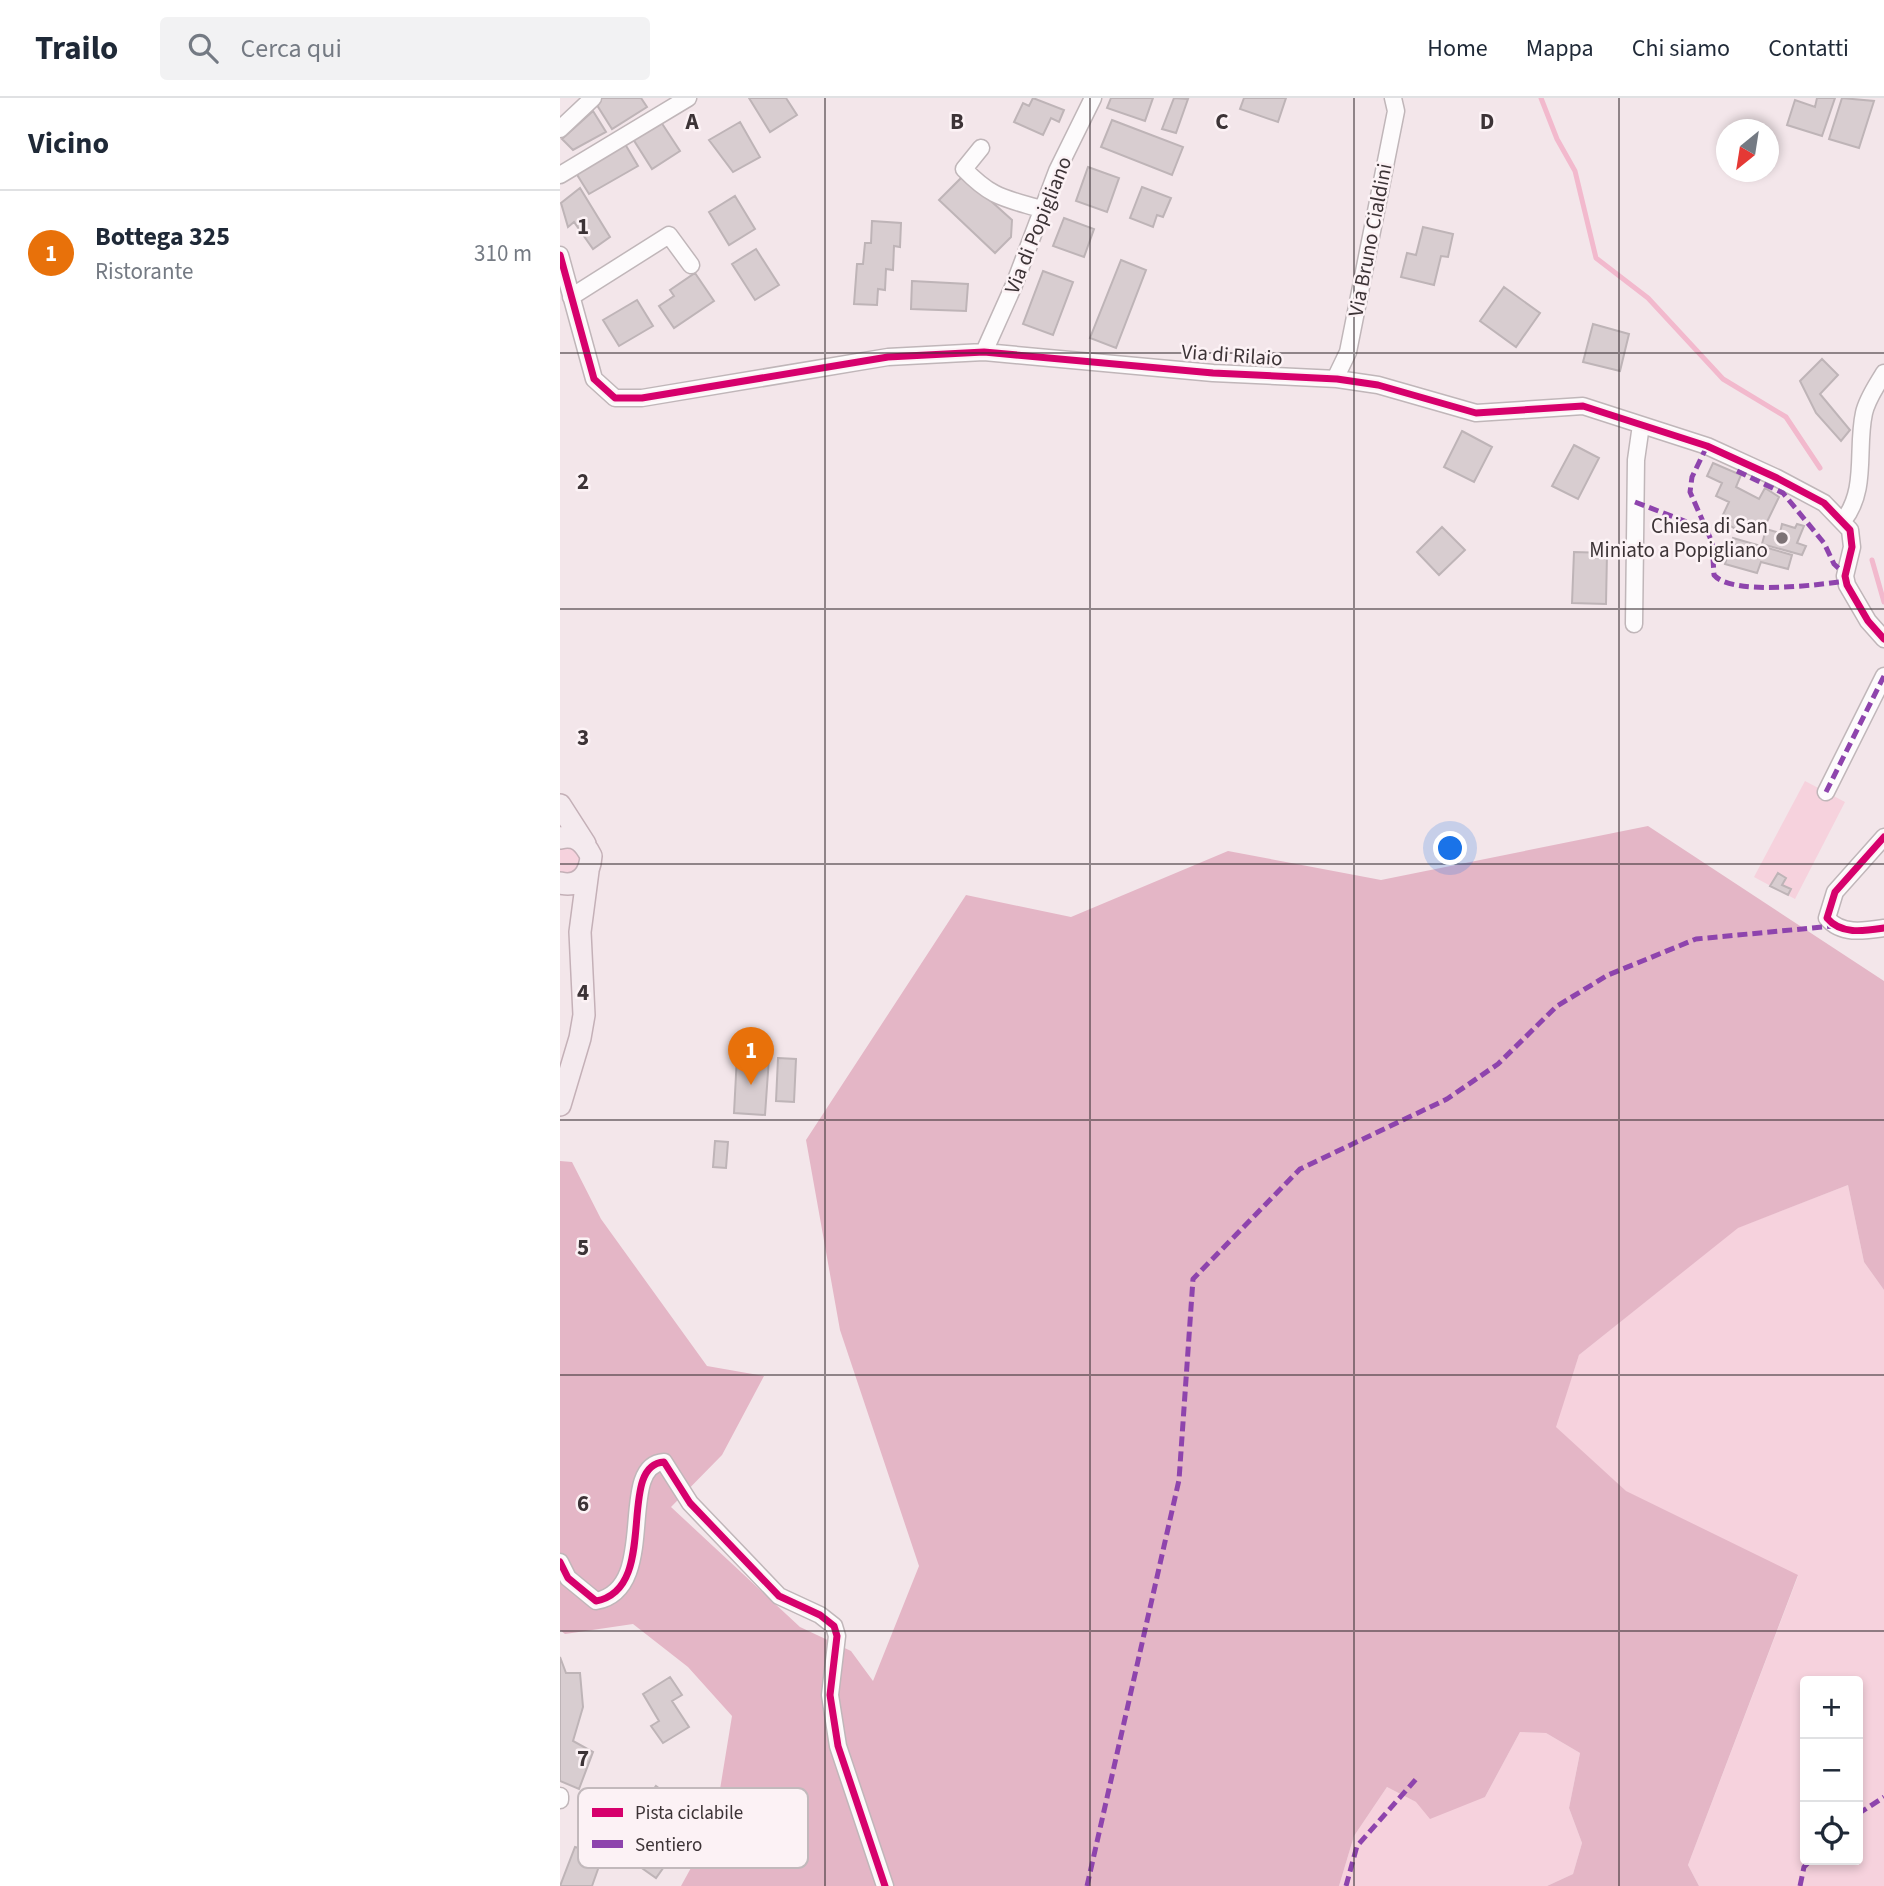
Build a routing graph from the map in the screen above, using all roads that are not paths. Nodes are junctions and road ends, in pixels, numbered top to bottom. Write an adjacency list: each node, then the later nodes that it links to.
1 (593, 98): 5 (street)
2 (688, 98): 7 (street)
3 (1093, 98): 8 (street, Via di Popigliano)
4 (1394, 99): 14 (street, Via Bruno Cialdini)
5 (560, 129)
6 (981, 148): 8 (street)
7 (560, 175)
8 (1041, 209): 12 (street, Via di Popigliano)
9 (560, 255): 11 (street, Via di Rilaio)
10 (691, 265): 11 (street)
11 (571, 297): 12 (street, Via di Rilaio)
12 (984, 352): 14 (street, Via di Rilaio)
13 (1884, 373): 16 (street)
14 (1335, 379): 15 (street, Via di Rilaio)
15 (1641, 425): 16 (street, Via di Rilaio); 17 (street)
16 (1843, 521): 18 (street)
17 (1634, 624)
18 (1884, 639)
19 (1884, 676): 20 (street)
20 (1826, 792)
21 (560, 805): 24 (main road)
22 (1884, 836): 28 (street)
23 (560, 838): 24 (main road)
24 (585, 844): 25 (main road)
25 (588, 871): 26 (main road); 29 (main road)
26 (560, 883)
27 (560, 890): 29 (main road)
28 (1884, 928)
29 (580, 932): 30 (main road)
30 (560, 1105)
31 (560, 1562): 32 (street)
32 (885, 1886)

